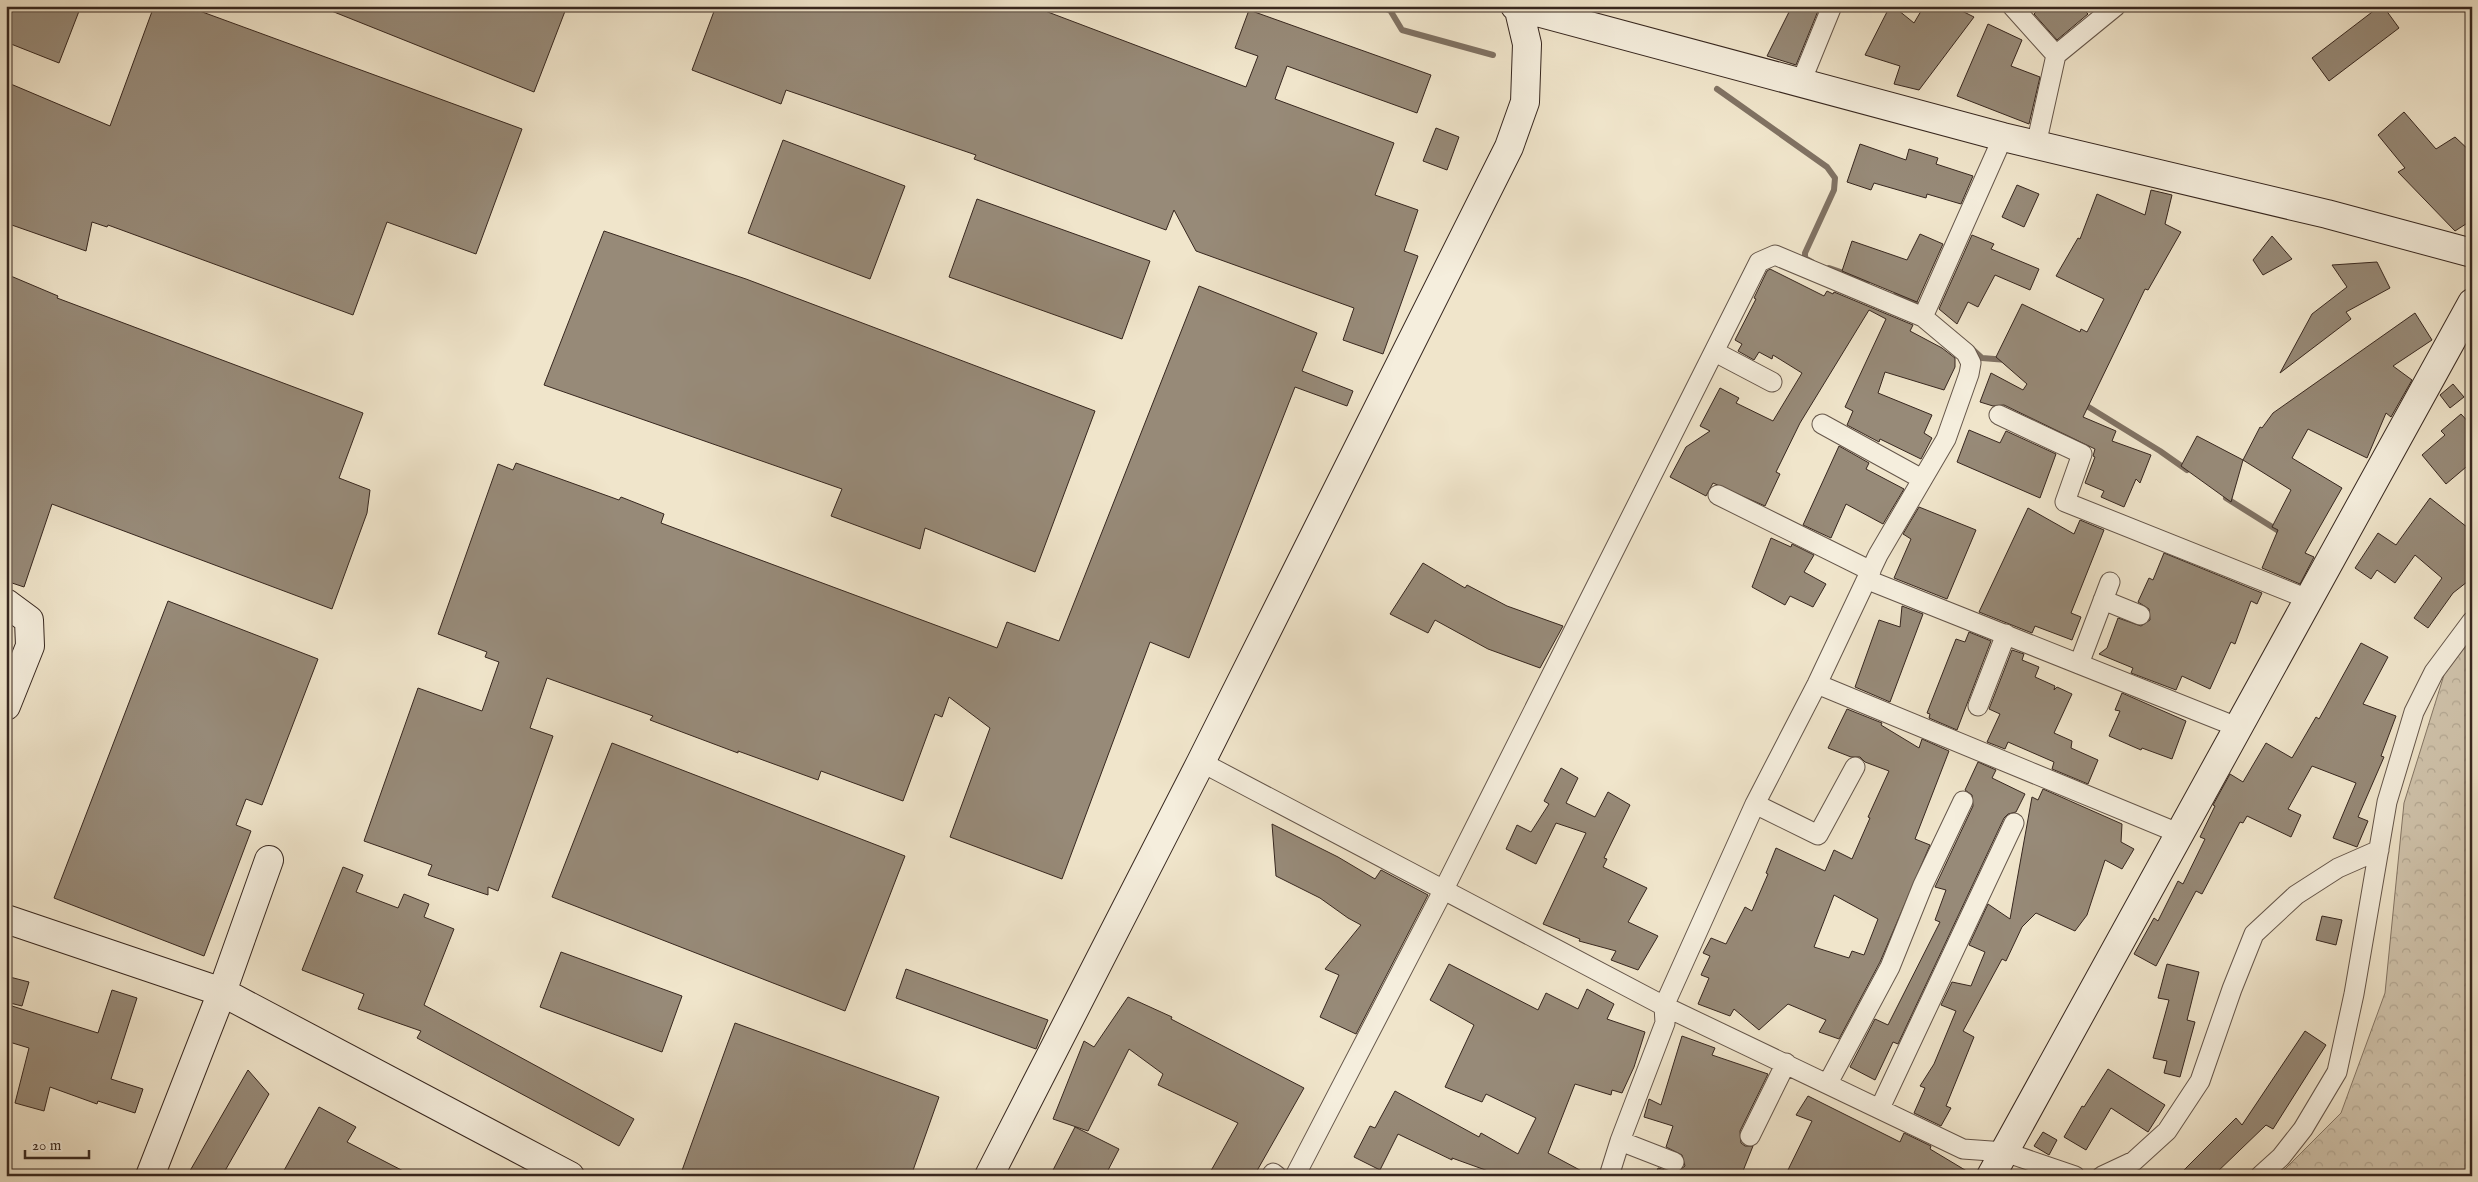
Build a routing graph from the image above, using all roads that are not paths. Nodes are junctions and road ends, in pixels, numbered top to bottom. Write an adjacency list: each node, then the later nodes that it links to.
1 (1517, 6): 6 (street); 31 (street)
2 (1832, 6): 6 (street)
3 (2012, 6): 5 (street)
4 (2116, 6): 5 (street)
5 (2056, 55): 8 (street)
6 (1801, 82): 7 (street)
7 (2004, 137): 8 (street); 11 (street)
8 (2036, 145): 9 (street)
9 (2472, 253)
10 (2472, 303): 20 (street)
11 (1926, 312): 12 (street); 16 (street)
12 (1715, 352): 13 (street); 39 (street)
13 (1772, 382)
14 (1999, 415): 20 (street)
15 (1822, 424): 16 (street)
16 (1922, 479): 18 (street)
17 (1718, 495): 18 (street)
18 (1869, 576): 25 (street); 27 (street)
19 (2110, 582): 21 (street)
20 (2308, 599): 30 (street)
21 (2103, 600): 23 (street); 26 (street)
22 (6, 603): 28 (street)
23 (2140, 615)
24 (2472, 621): 37 (street)
25 (2006, 634): 26 (street); 29 (street)
26 (2079, 664): 30 (street)
27 (1817, 684): 34 (street); 36 (street)
28 (6, 706)
29 (1978, 706)
30 (2237, 727): 36 (street)
31 (1201, 762): 39 (street); 52 (street)
32 (1855, 767): 34 (street)
33 (1963, 801): 44 (street)
34 (1755, 804): 42 (street)
35 (2014, 823): 45 (street)
36 (2178, 833): 48 (street)
37 (2379, 850): 59 (street); 60 (street)
38 (269, 860): 41 (street)
39 (1444, 889): 42 (street); 55 (street)
40 (6, 919): 41 (street)
41 (222, 992): 50 (street); 51 (street)
42 (1664, 1006): 43 (street); 47 (street)
43 (1786, 1063): 44 (street); 46 (street)
44 (1828, 1083): 45 (street)
45 (1880, 1108): 48 (street)
46 (1750, 1136)
47 (1620, 1141): 49 (street); 56 (street)
48 (2005, 1152): 57 (street); 58 (street)
49 (1674, 1162)
50 (150, 1176)
51 (570, 1176)
52 (990, 1176)
53 (1271, 1176): 54 (street)
54 (1277, 1176)
55 (1295, 1176)
56 (1610, 1176)
57 (1991, 1176)
58 (2075, 1176)
59 (2102, 1176)
60 (2260, 1176)

